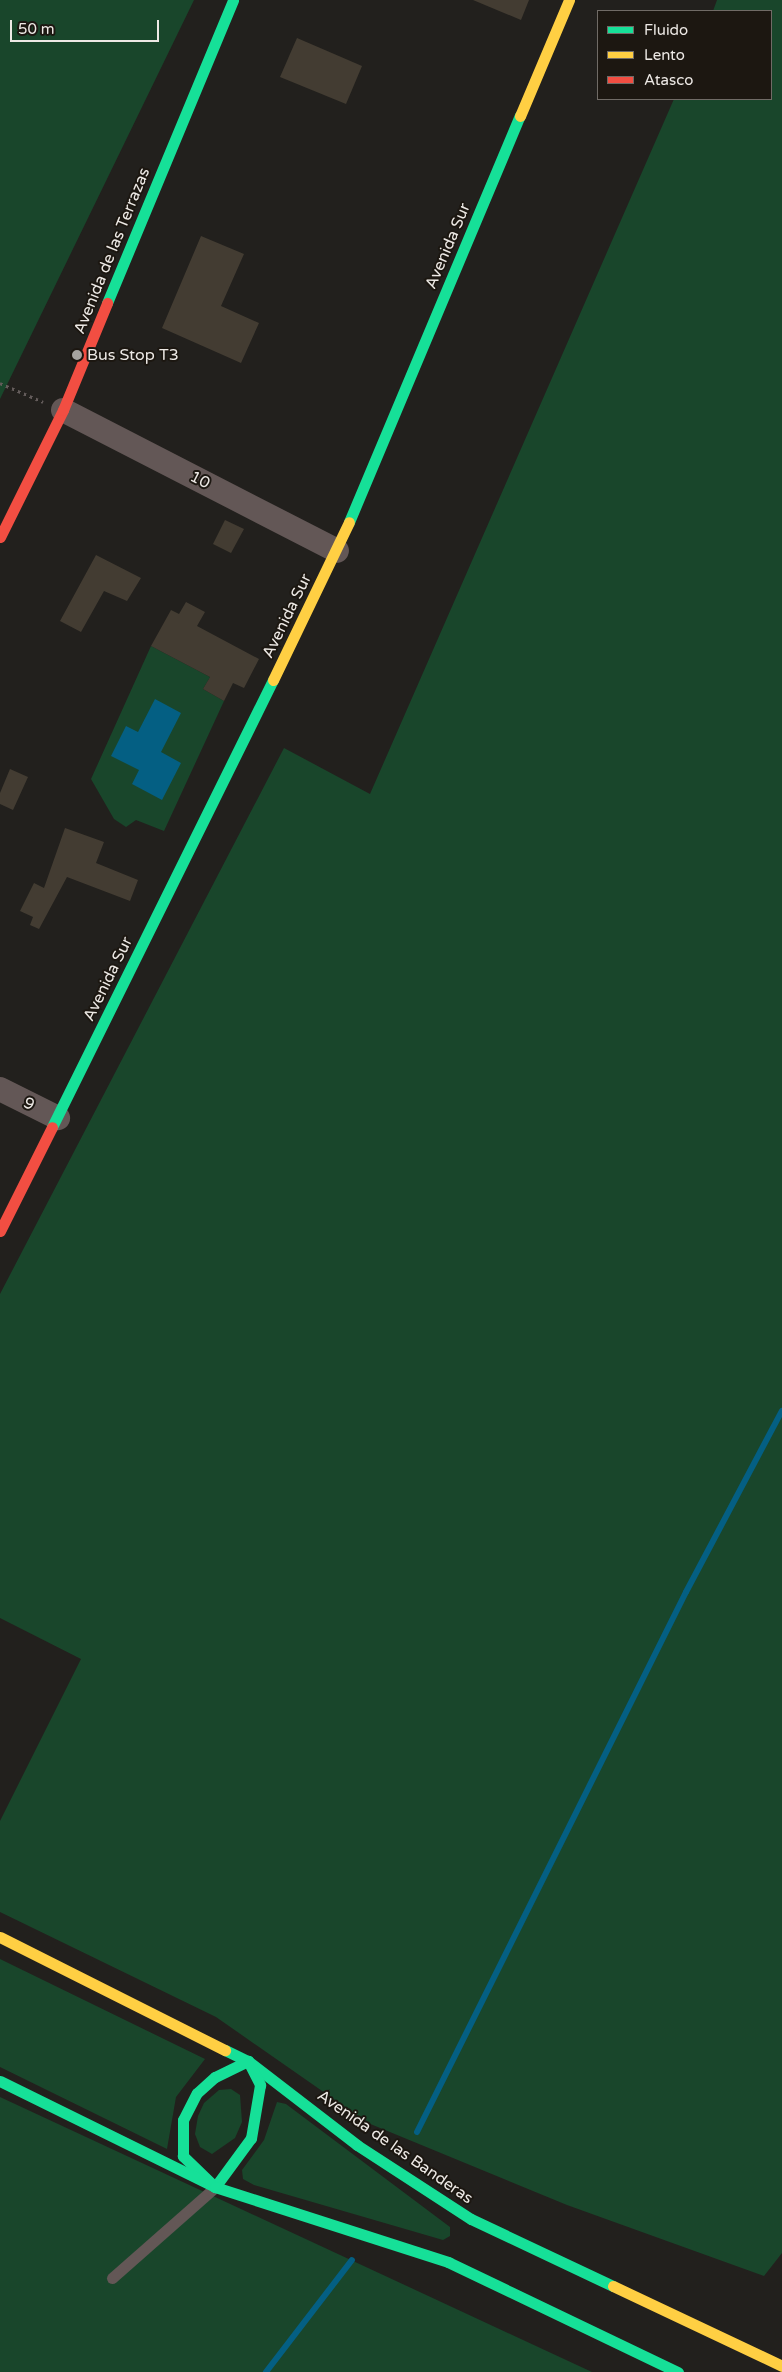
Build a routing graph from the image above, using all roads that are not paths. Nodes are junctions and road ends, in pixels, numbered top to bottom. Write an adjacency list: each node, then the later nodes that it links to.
1 (233, 0): 3 (main road, Avenida de las Terrazas)
2 (569, 0): 5 (main road, Avenida Sur)
3 (63, 410): 4 (main road, Avenida de las Terrazas); 5 (street, 10)
4 (0, 537)
5 (337, 551): 7 (main road, Avenida Sur)
6 (0, 1089): 7 (street, 9)
7 (58, 1118): 8 (main road, Avenida Sur)
8 (0, 1231)
9 (0, 1937): 10 (main road, Avenida de las Banderas)
10 (248, 2061): 12 (main road); 12 (main road); 14 (main road, Avenida de las Banderas)
11 (0, 2081): 12 (main road)
12 (215, 2186): 13 (lane); 15 (main road)
13 (112, 2278)
14 (782, 2366)
15 (678, 2372)

